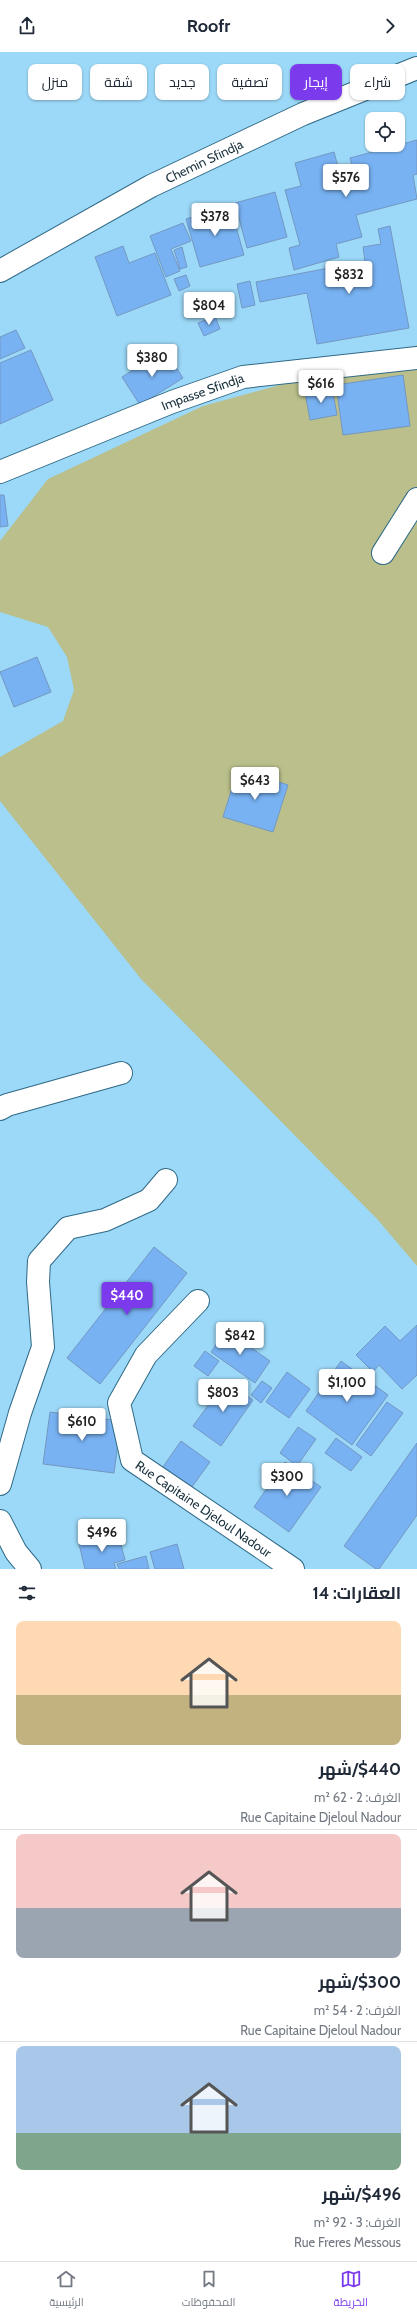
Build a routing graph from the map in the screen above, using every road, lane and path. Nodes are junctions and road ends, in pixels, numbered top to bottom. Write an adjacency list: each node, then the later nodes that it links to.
1 (417, 68): 2 (street, Chemin Sfindja)
2 (0, 271)
3 (417, 358): 4 (street, Impasse Sfindja)
4 (0, 472)
5 (417, 499): 6 (street)
6 (383, 553)
7 (121, 1073): 8 (street)
8 (0, 1109)
9 (166, 1180): 11 (street)
10 (198, 1301): 15 (street, Rue Capitaine Djeloul Nadour)
11 (0, 1484)
12 (0, 1521): 13 (street)
13 (8, 1552): 14 (street)
14 (30, 1569)
15 (293, 1569)

